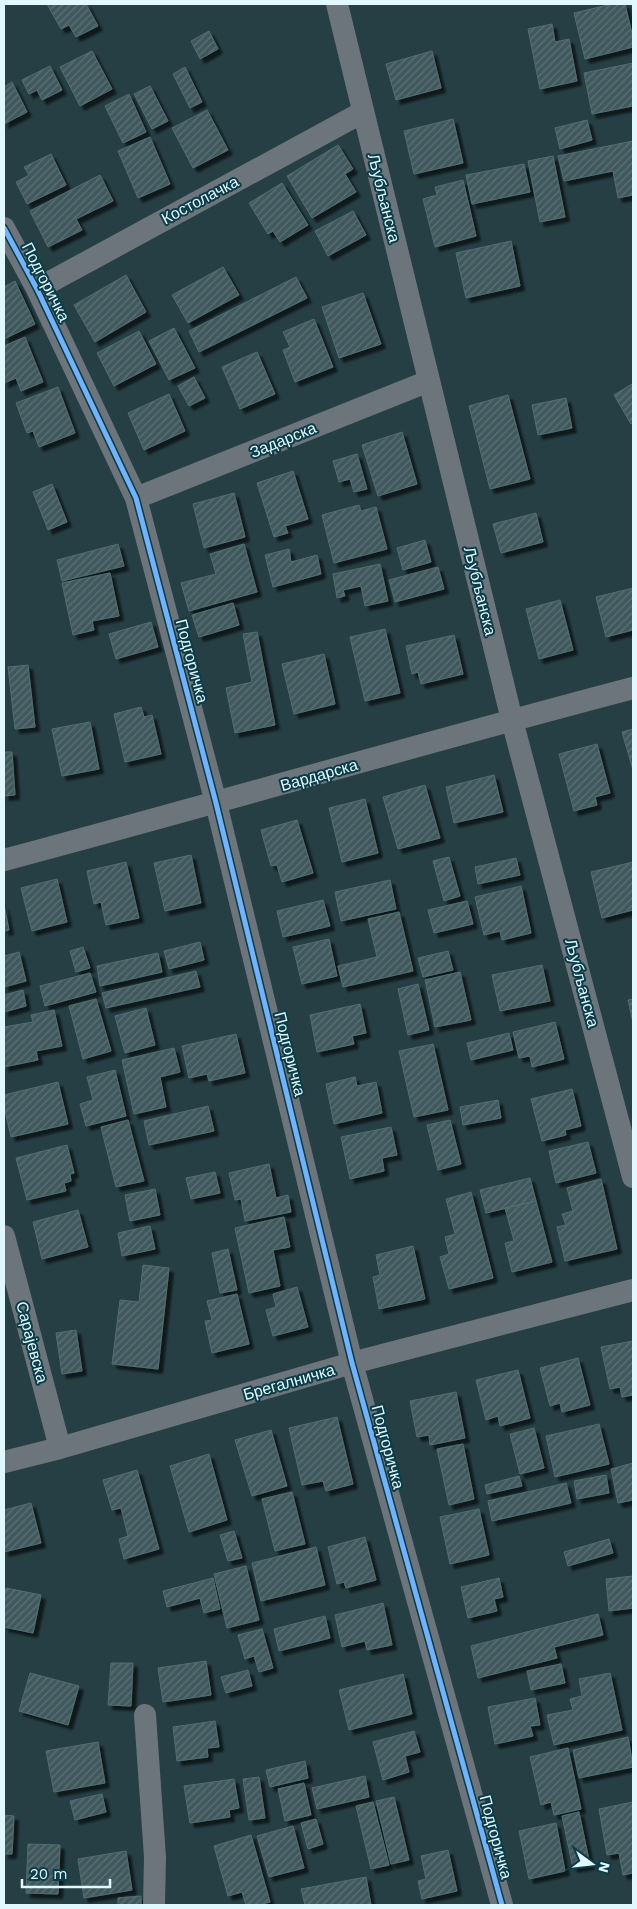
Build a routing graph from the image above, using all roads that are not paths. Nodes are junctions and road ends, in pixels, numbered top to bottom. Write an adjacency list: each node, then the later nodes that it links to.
1 (338, 4): 2 (street, Љубљанска)
2 (363, 112): 4 (street, Костолачка); 5 (street, Љубљанска)
3 (4, 228): 4 (street, Подгоричка)
4 (37, 289): 6 (street, Подгоричка)
5 (430, 381): 6 (street, Задарска); 8 (street, Љубљанска)
6 (136, 498): 9 (street, Подгоричка)
7 (633, 688): 8 (street, Вардарска)
8 (512, 720): 9 (street, Вардарска); 11 (street, Љубљанска)
9 (216, 803): 10 (street, Вардарска); 14 (street, Подгоричка)
10 (4, 860)
11 (633, 1176)
12 (4, 1236): 15 (street, Сарајевска)
13 (633, 1290): 14 (street, Брегалничка)
14 (352, 1363): 15 (street, Брегалничка); 19 (street, Подгоричка)
15 (60, 1448): 16 (street, Брегалничка)
16 (4, 1462)
17 (145, 1715): 18 (street)
18 (154, 1905)
19 (502, 1905)

